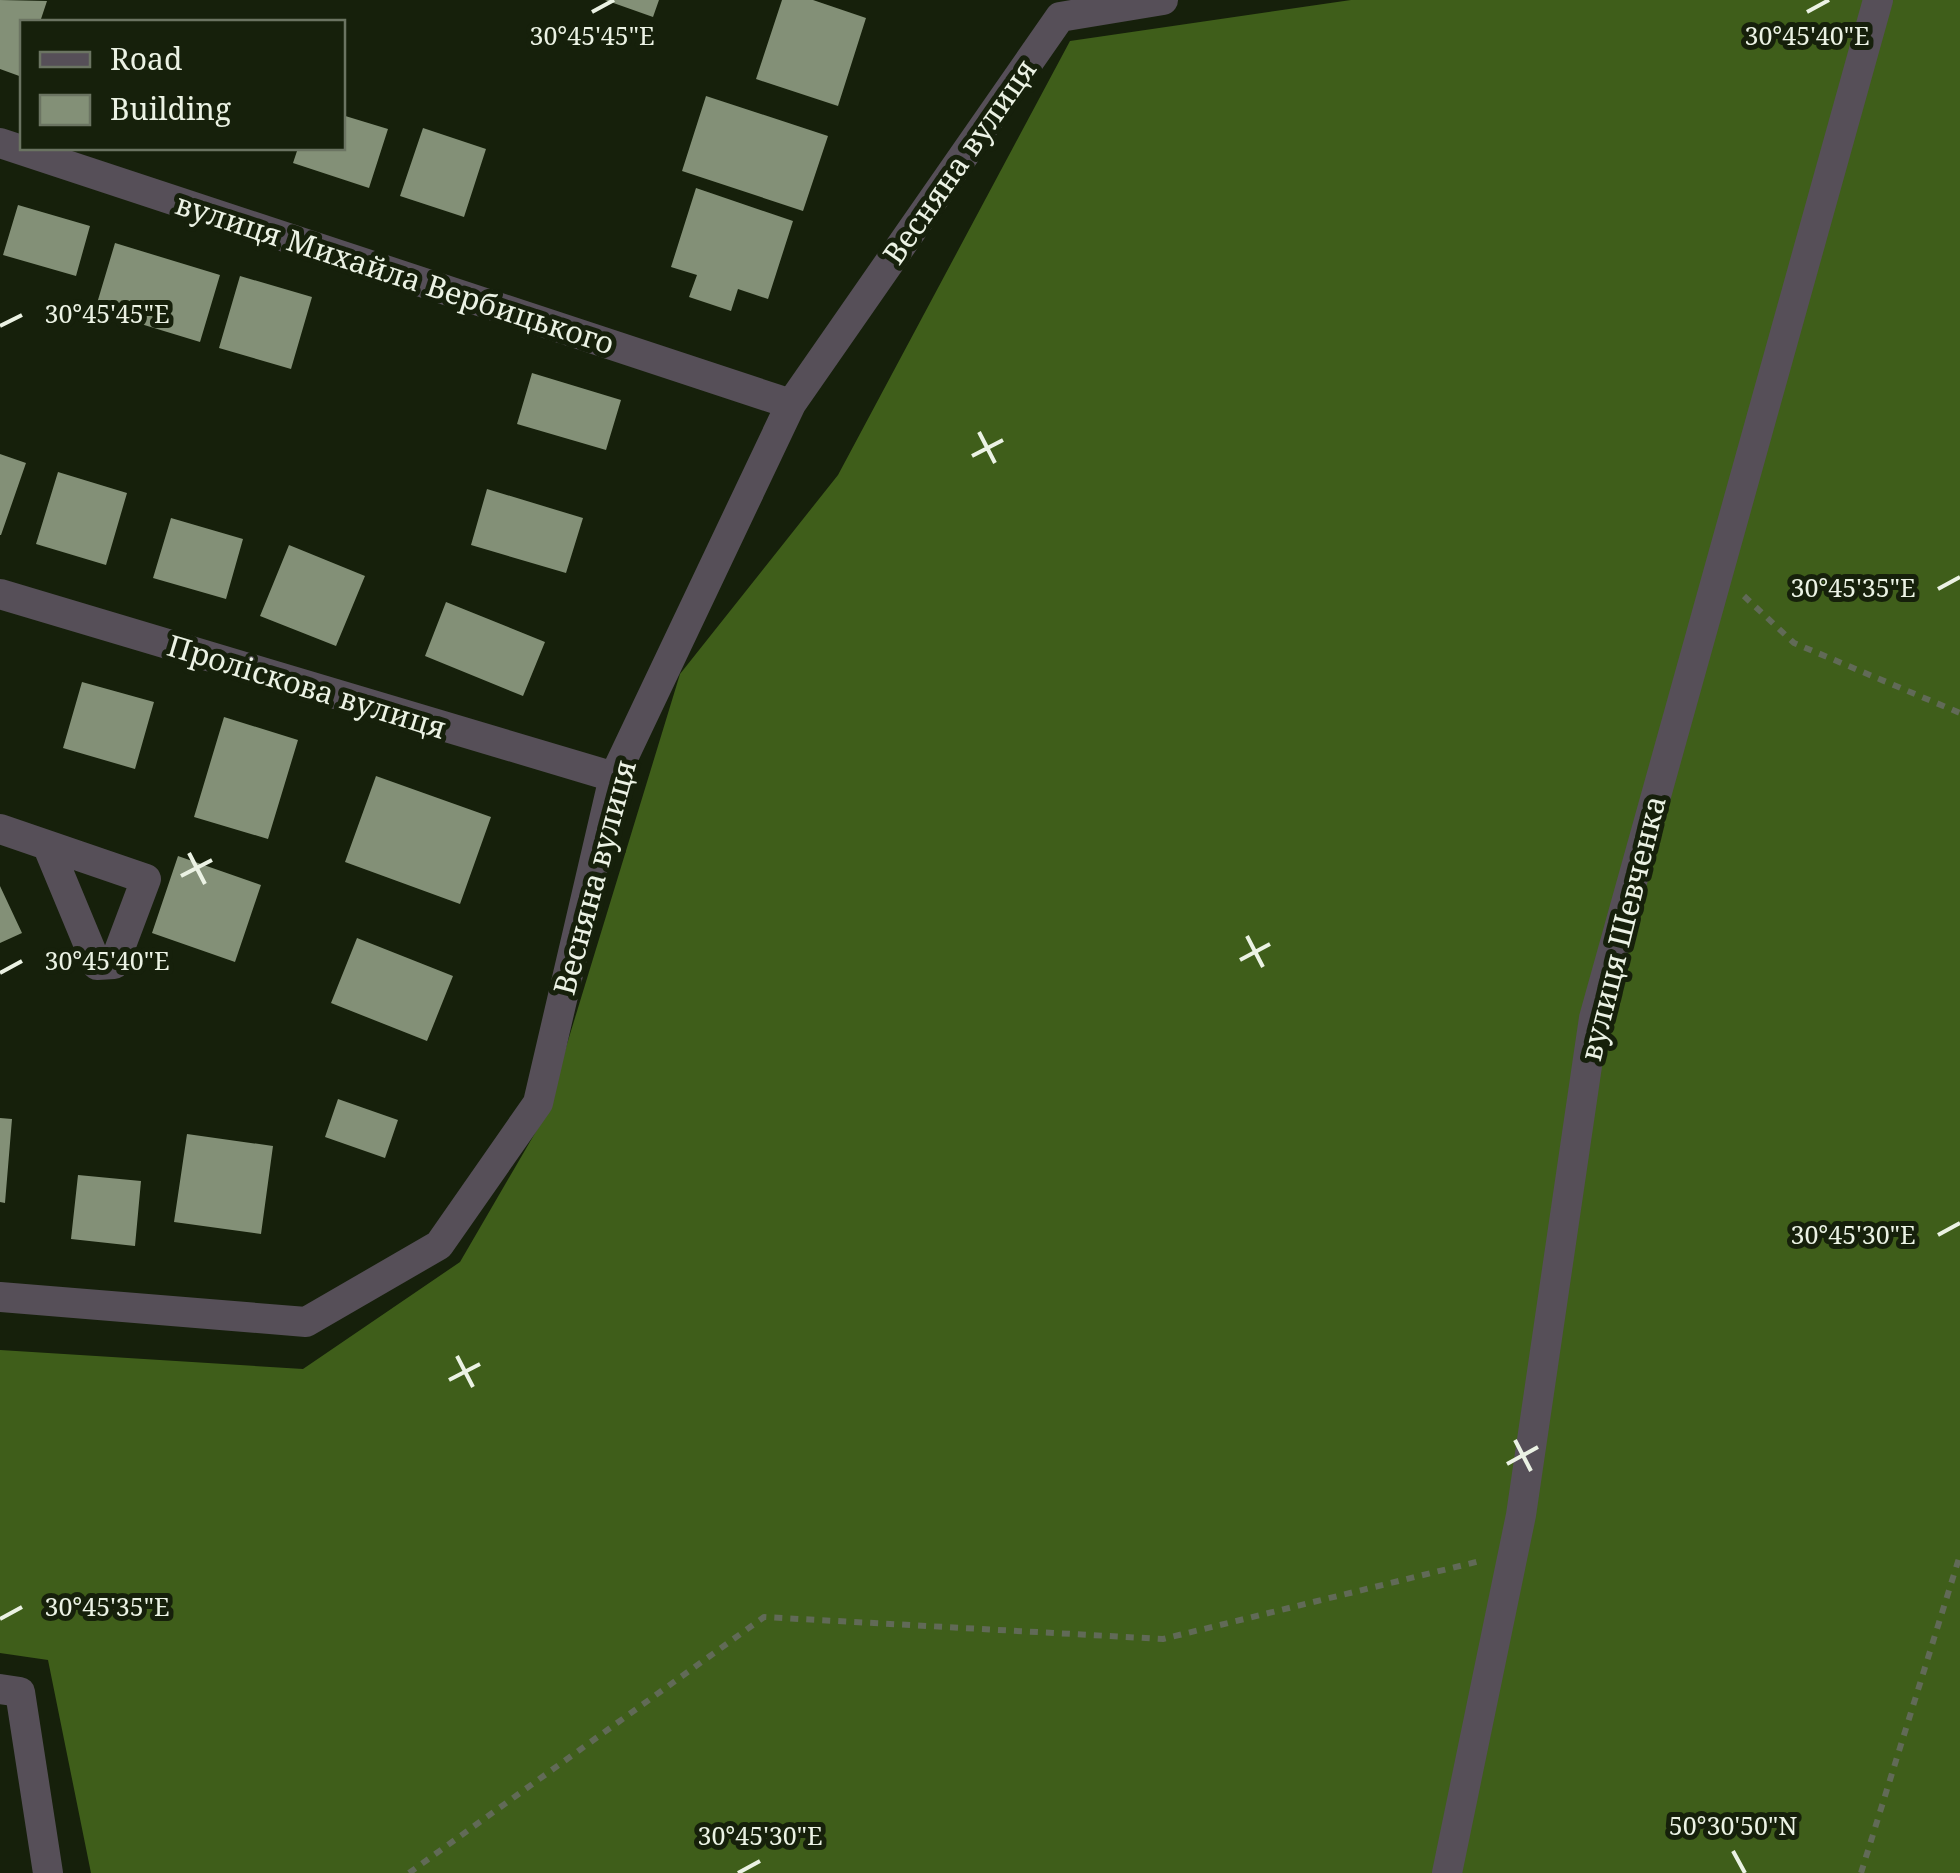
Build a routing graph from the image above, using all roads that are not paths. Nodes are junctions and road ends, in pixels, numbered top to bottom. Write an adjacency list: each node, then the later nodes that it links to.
1 (1163, 0): 3 (street)
2 (1878, 0): 13 (street, вулиця Шевченка)
3 (1049, 8): 5 (street, Весняна вулиця)
4 (24, 150): 5 (street, вулиця Михайла Вербицького)
5 (791, 404): 7 (street, Весняна вулиця)
6 (0, 594): 7 (street, Проліскова вулиця)
7 (614, 777): 10 (street, Весняна вулиця)
8 (0, 829): 9 (street)
9 (48, 848)
10 (0, 1297)
11 (10, 1690): 12 (street)
12 (48, 1873)
13 (1448, 1873)

